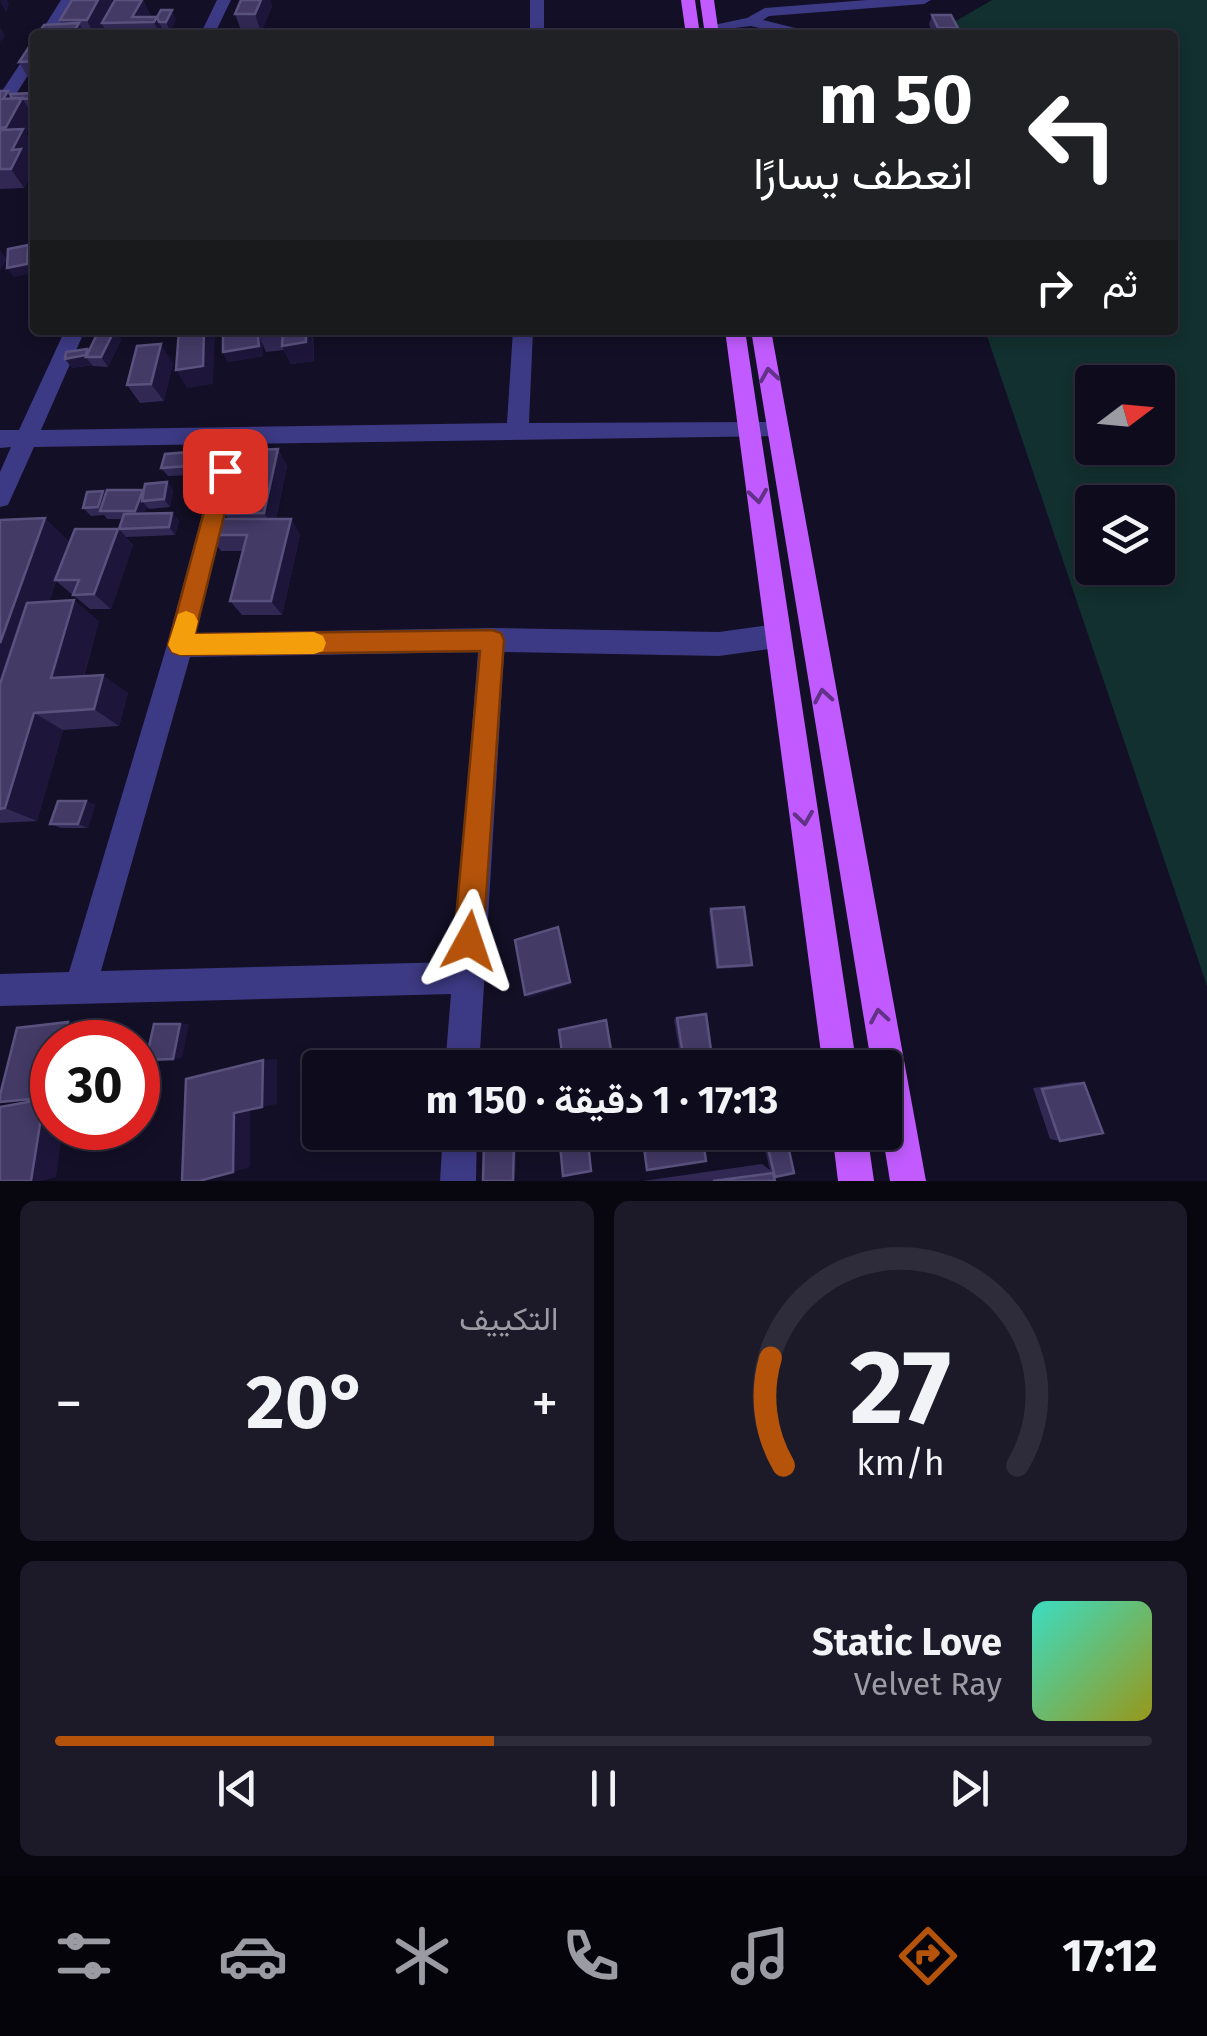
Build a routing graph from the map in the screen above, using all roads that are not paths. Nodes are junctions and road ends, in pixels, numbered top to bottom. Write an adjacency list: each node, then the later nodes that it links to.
1 (68, 0): 9 (street)
2 (224, 0): 10 (street)
3 (537, 0): 11 (street)
4 (688, 0): 12 (main road)
5 (706, 0): 13 (main road)
6 (924, 0): 7 (street)
7 (763, 6): 8 (street)
8 (751, 22): 14 (street); 15 (street)
9 (49, 30)
10 (209, 30)
11 (537, 30)
12 (692, 30)
13 (711, 30)
14 (715, 30)
15 (787, 30)
16 (30, 60): 17 (street)
17 (5, 103)
18 (73, 335): 26 (street)
19 (523, 335): 23 (street)
20 (736, 335): 22 (main road)
21 (761, 335): 22 (main road, one-way to 21)
22 (763, 428): 23 (street); 28 (main road, one-way to 28); 40 (main road, one-way to 22)
23 (518, 434): 24 (street)
24 (234, 436): 26 (street); 30 (street)
25 (0, 439): 26 (street)
26 (27, 439): 27 (street)
27 (0, 498)
28 (777, 636): 29 (street); 35 (main road, one-way to 35)
29 (492, 640): 30 (street); 31 (street)
30 (180, 645): 32 (street)
31 (466, 978): 32 (street); 34 (street)
32 (80, 988): 33 (street)
33 (0, 990)
34 (463, 1050)
35 (837, 1050)
36 (459, 1150): 38 (street)
37 (852, 1150): 39 (main road)
38 (458, 1181)
39 (856, 1181)
40 (908, 1181)

